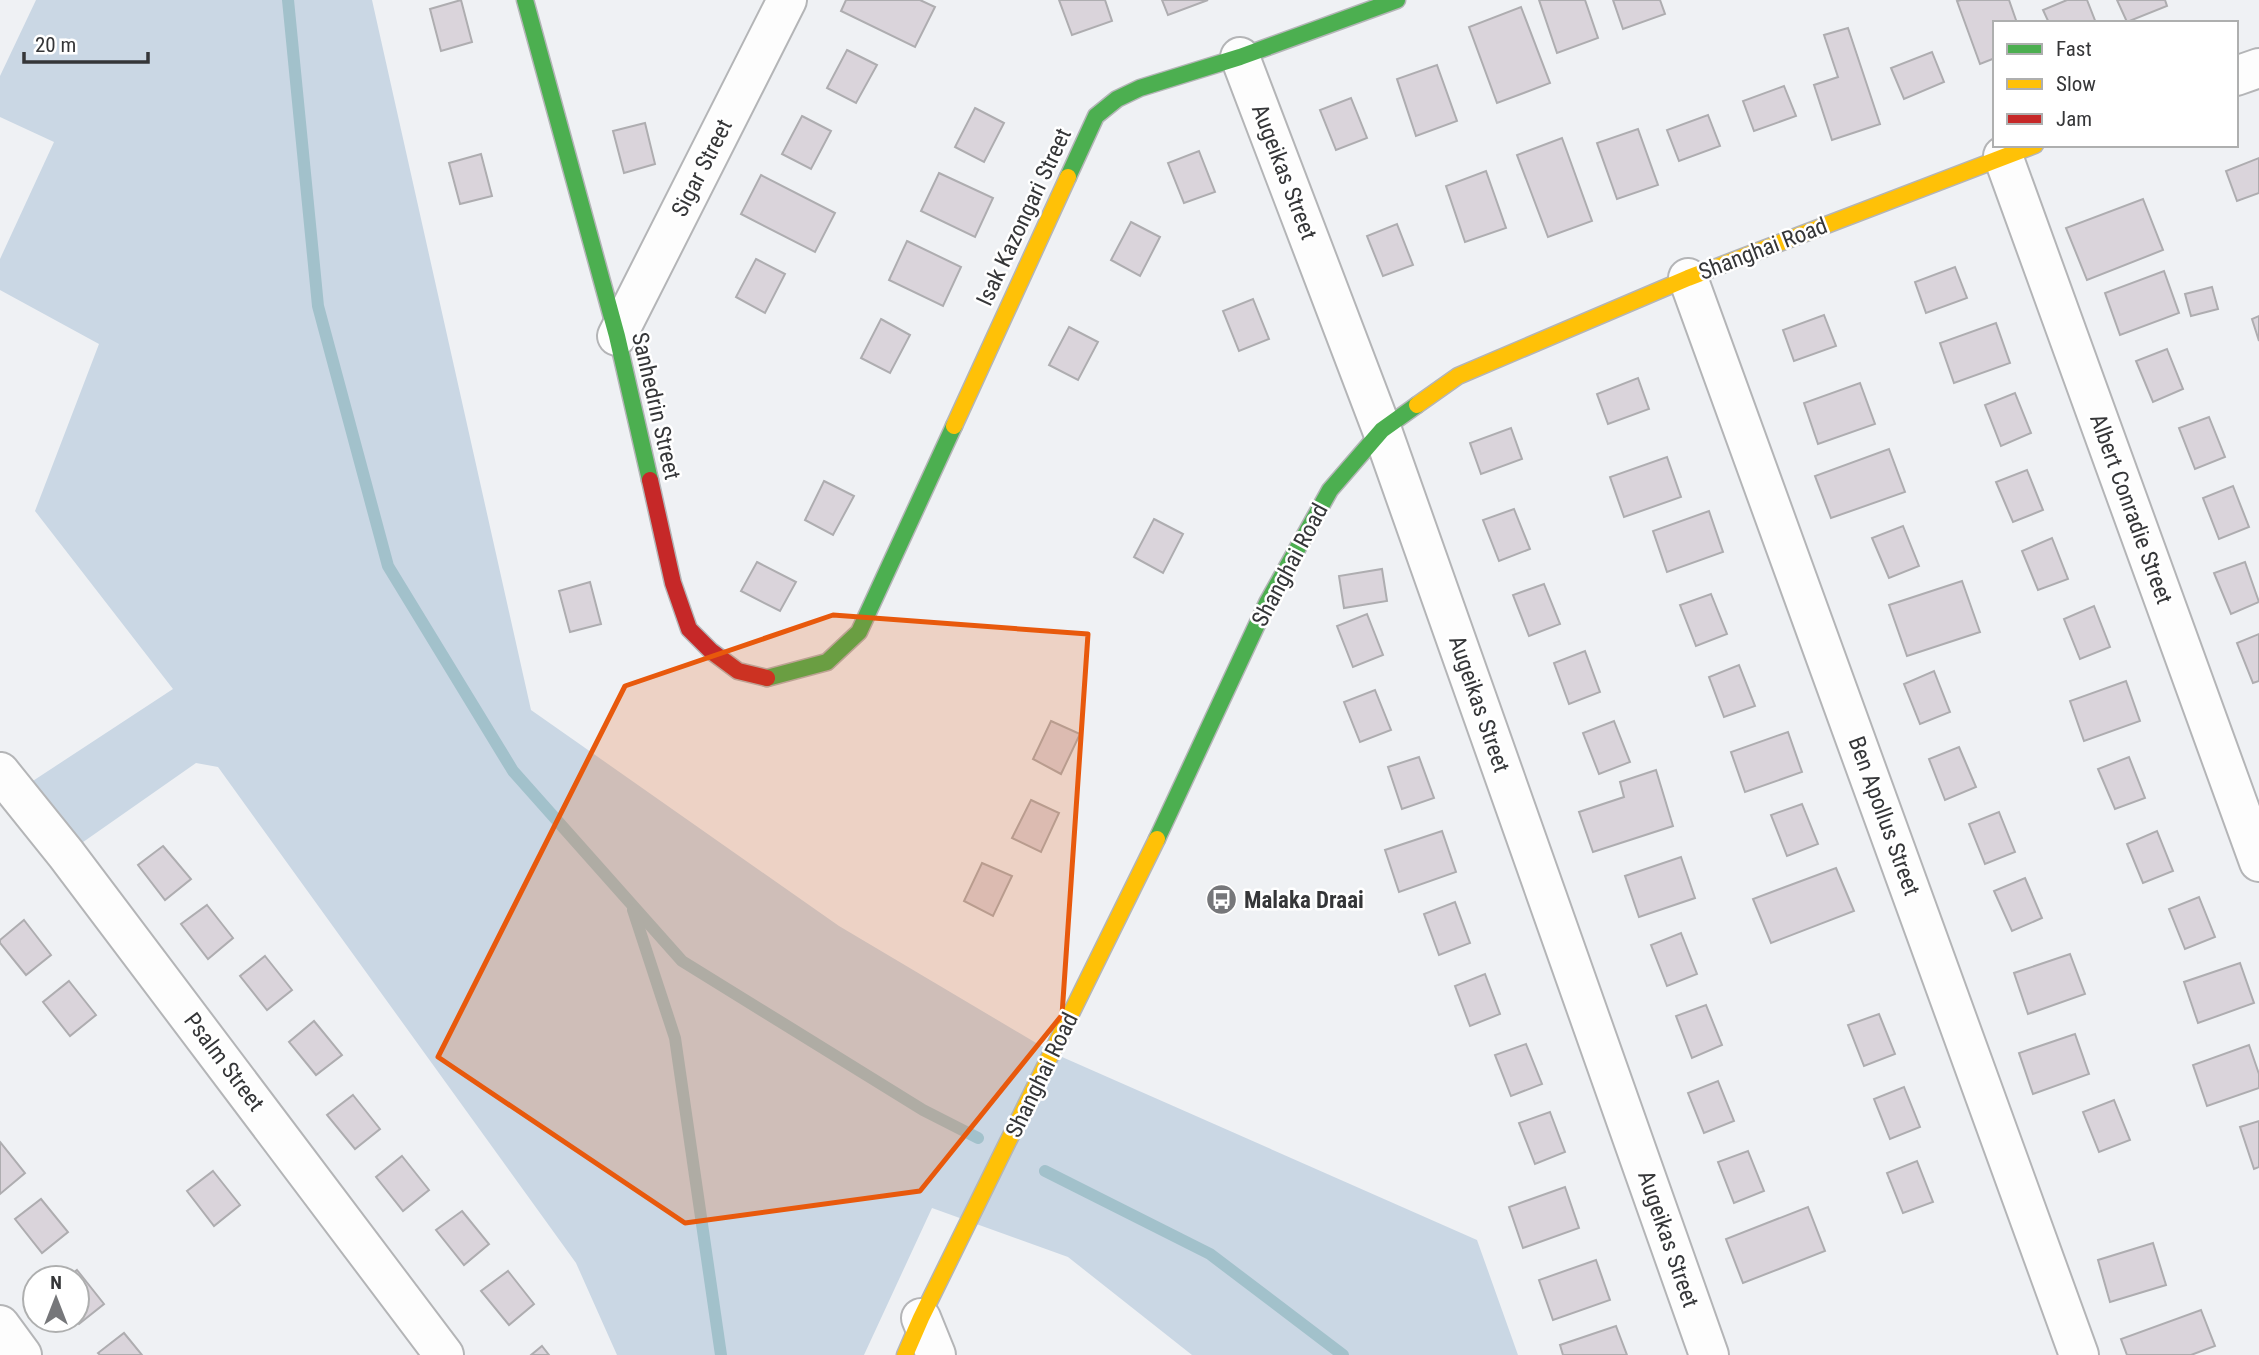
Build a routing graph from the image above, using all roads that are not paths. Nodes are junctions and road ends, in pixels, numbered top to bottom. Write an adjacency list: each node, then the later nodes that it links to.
1 (525, 0): 9 (street, Sanhedrin Street)
2 (787, 0): 9 (street, Sigar Street)
3 (1397, 0): 4 (street, Isak Kazongari Street)
4 (1240, 57): 10 (street, Augeikas Street); 11 (street, Isak Kazongari Street)
5 (2259, 68): 6 (street)
6 (2238, 75)
7 (2019, 151): 8 (street, Shanghai Road); 13 (street, Albert Conradie Street)
8 (1688, 278): 10 (street, Shanghai Road); 21 (street, Ben Apollus Street)
9 (617, 336): 11 (street, Sanhedrin Street)
10 (1382, 430): 14 (street, Shanghai Road); 20 (street, Augeikas Street)
11 (859, 632)
12 (0, 772): 17 (street, Psalm Street)
13 (2259, 862)
14 (921, 1318): 18 (street, Shanghai Road); 19 (street)
15 (0, 1325): 16 (street)
16 (22, 1355)
17 (444, 1355)
18 (905, 1355)
19 (936, 1355)
20 (1709, 1355)
21 (2079, 1355)

